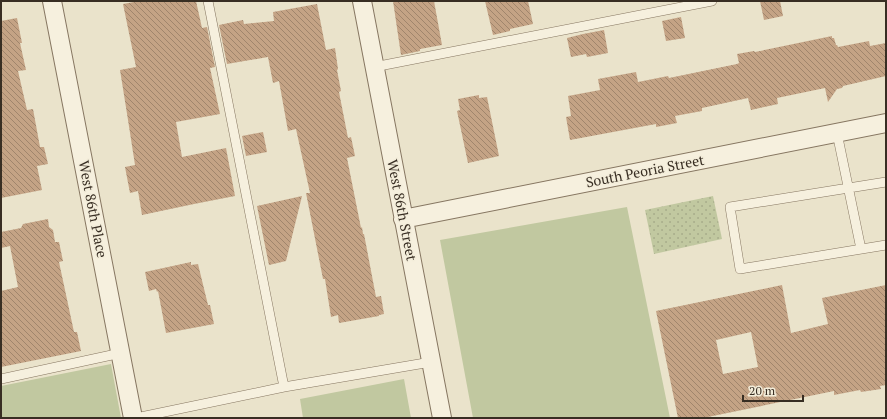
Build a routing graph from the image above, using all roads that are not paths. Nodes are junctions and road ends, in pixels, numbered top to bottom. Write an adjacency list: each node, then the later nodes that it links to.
1 (52, 1): 13 (street, West 86th Place)
2 (208, 1): 16 (lane)
3 (362, 1): 5 (street, West 86th Street)
4 (712, 1): 5 (lane)
5 (374, 67): 10 (street, West 86th Street)
6 (886, 124): 7 (street, South Peoria Street)
7 (837, 133): 9 (lane); 10 (street, South Peoria Street)
8 (886, 182): 9 (lane)
9 (848, 188): 12 (lane); 12 (lane)
10 (403, 219): 14 (street, West 86th Street)
11 (886, 245): 12 (lane)
12 (861, 249)
13 (121, 353): 15 (lane); 17 (street, West 86th Place)
14 (431, 362): 16 (lane); 18 (street, West 86th Street)
15 (1, 378)
16 (284, 387): 17 (lane)
17 (135, 418)
18 (442, 418)

